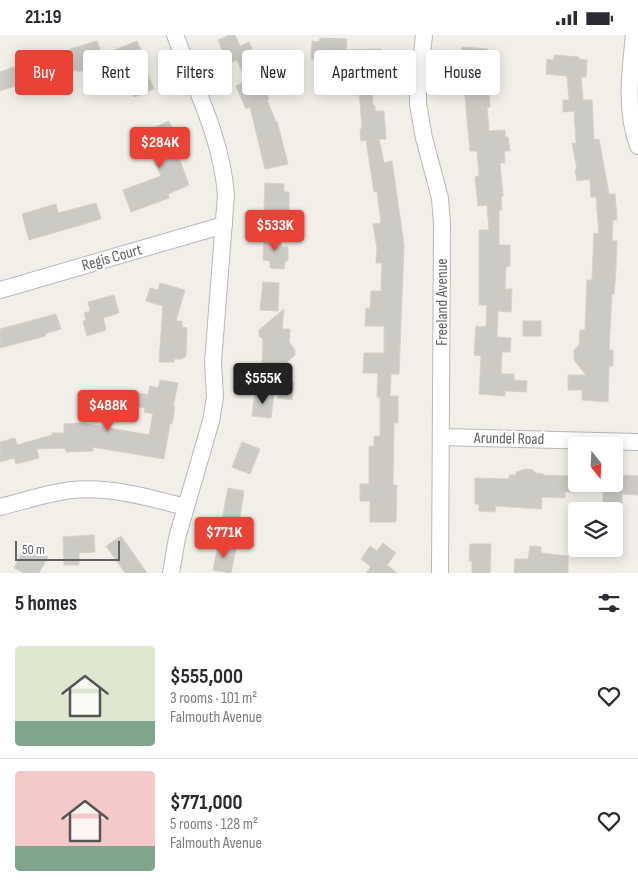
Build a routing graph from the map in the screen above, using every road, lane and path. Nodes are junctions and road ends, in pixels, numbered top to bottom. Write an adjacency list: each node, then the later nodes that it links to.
1 (175, 35): 5 (street)
2 (424, 35): 7 (street, Freeland Avenue)
3 (634, 35): 4 (street)
4 (638, 146)
5 (224, 225): 6 (street, Regis Court); 10 (street)
6 (0, 291)
7 (441, 437): 8 (street, Arundel Road); 12 (street, Freeland Avenue)
8 (638, 442)
9 (0, 507): 10 (street)
10 (186, 507): 11 (street)
11 (171, 573)
12 (440, 573)

